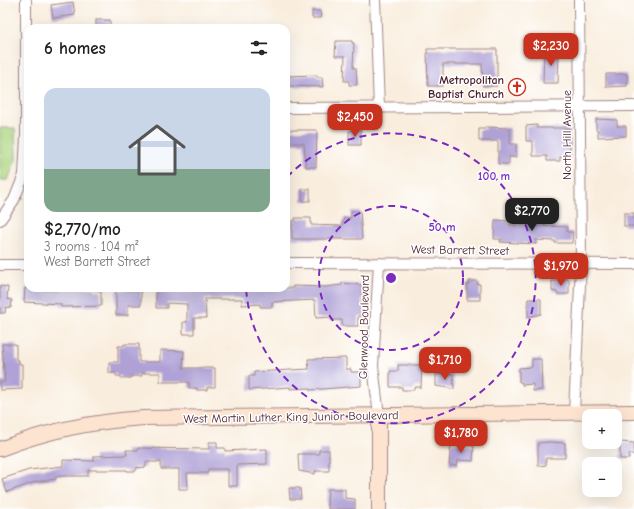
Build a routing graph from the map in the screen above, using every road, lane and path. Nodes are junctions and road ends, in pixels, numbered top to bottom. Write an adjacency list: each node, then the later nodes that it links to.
1 (26, 0): 4 (street)
2 (375, 0): 8 (street)
3 (580, 0): 5 (street, North Hill Avenue)
4 (26, 24)
5 (580, 106): 6 (street); 8 (street); 13 (street, North Hill Avenue)
6 (634, 106)
7 (290, 108): 8 (street)
8 (379, 108)
9 (24, 175): 10 (street)
10 (0, 220)
11 (290, 263): 12 (street, West Barrett Street)
12 (379, 263): 13 (street, West Barrett Street); 19 (street, Glenwood Boulevard)
13 (580, 264): 14 (street, West Barrett Street); 18 (street, North Hill Avenue)
14 (634, 264)
15 (0, 265): 16 (street)
16 (24, 265)
17 (634, 412): 18 (main road, West Martin Luther King Junior Boulevard)
18 (574, 413): 19 (main road, West Martin Luther King Junior Boulevard)
19 (378, 416): 20 (main road, West Martin Luther King Junior Boulevard); 21 (main road)
20 (0, 449)
21 (379, 509)

